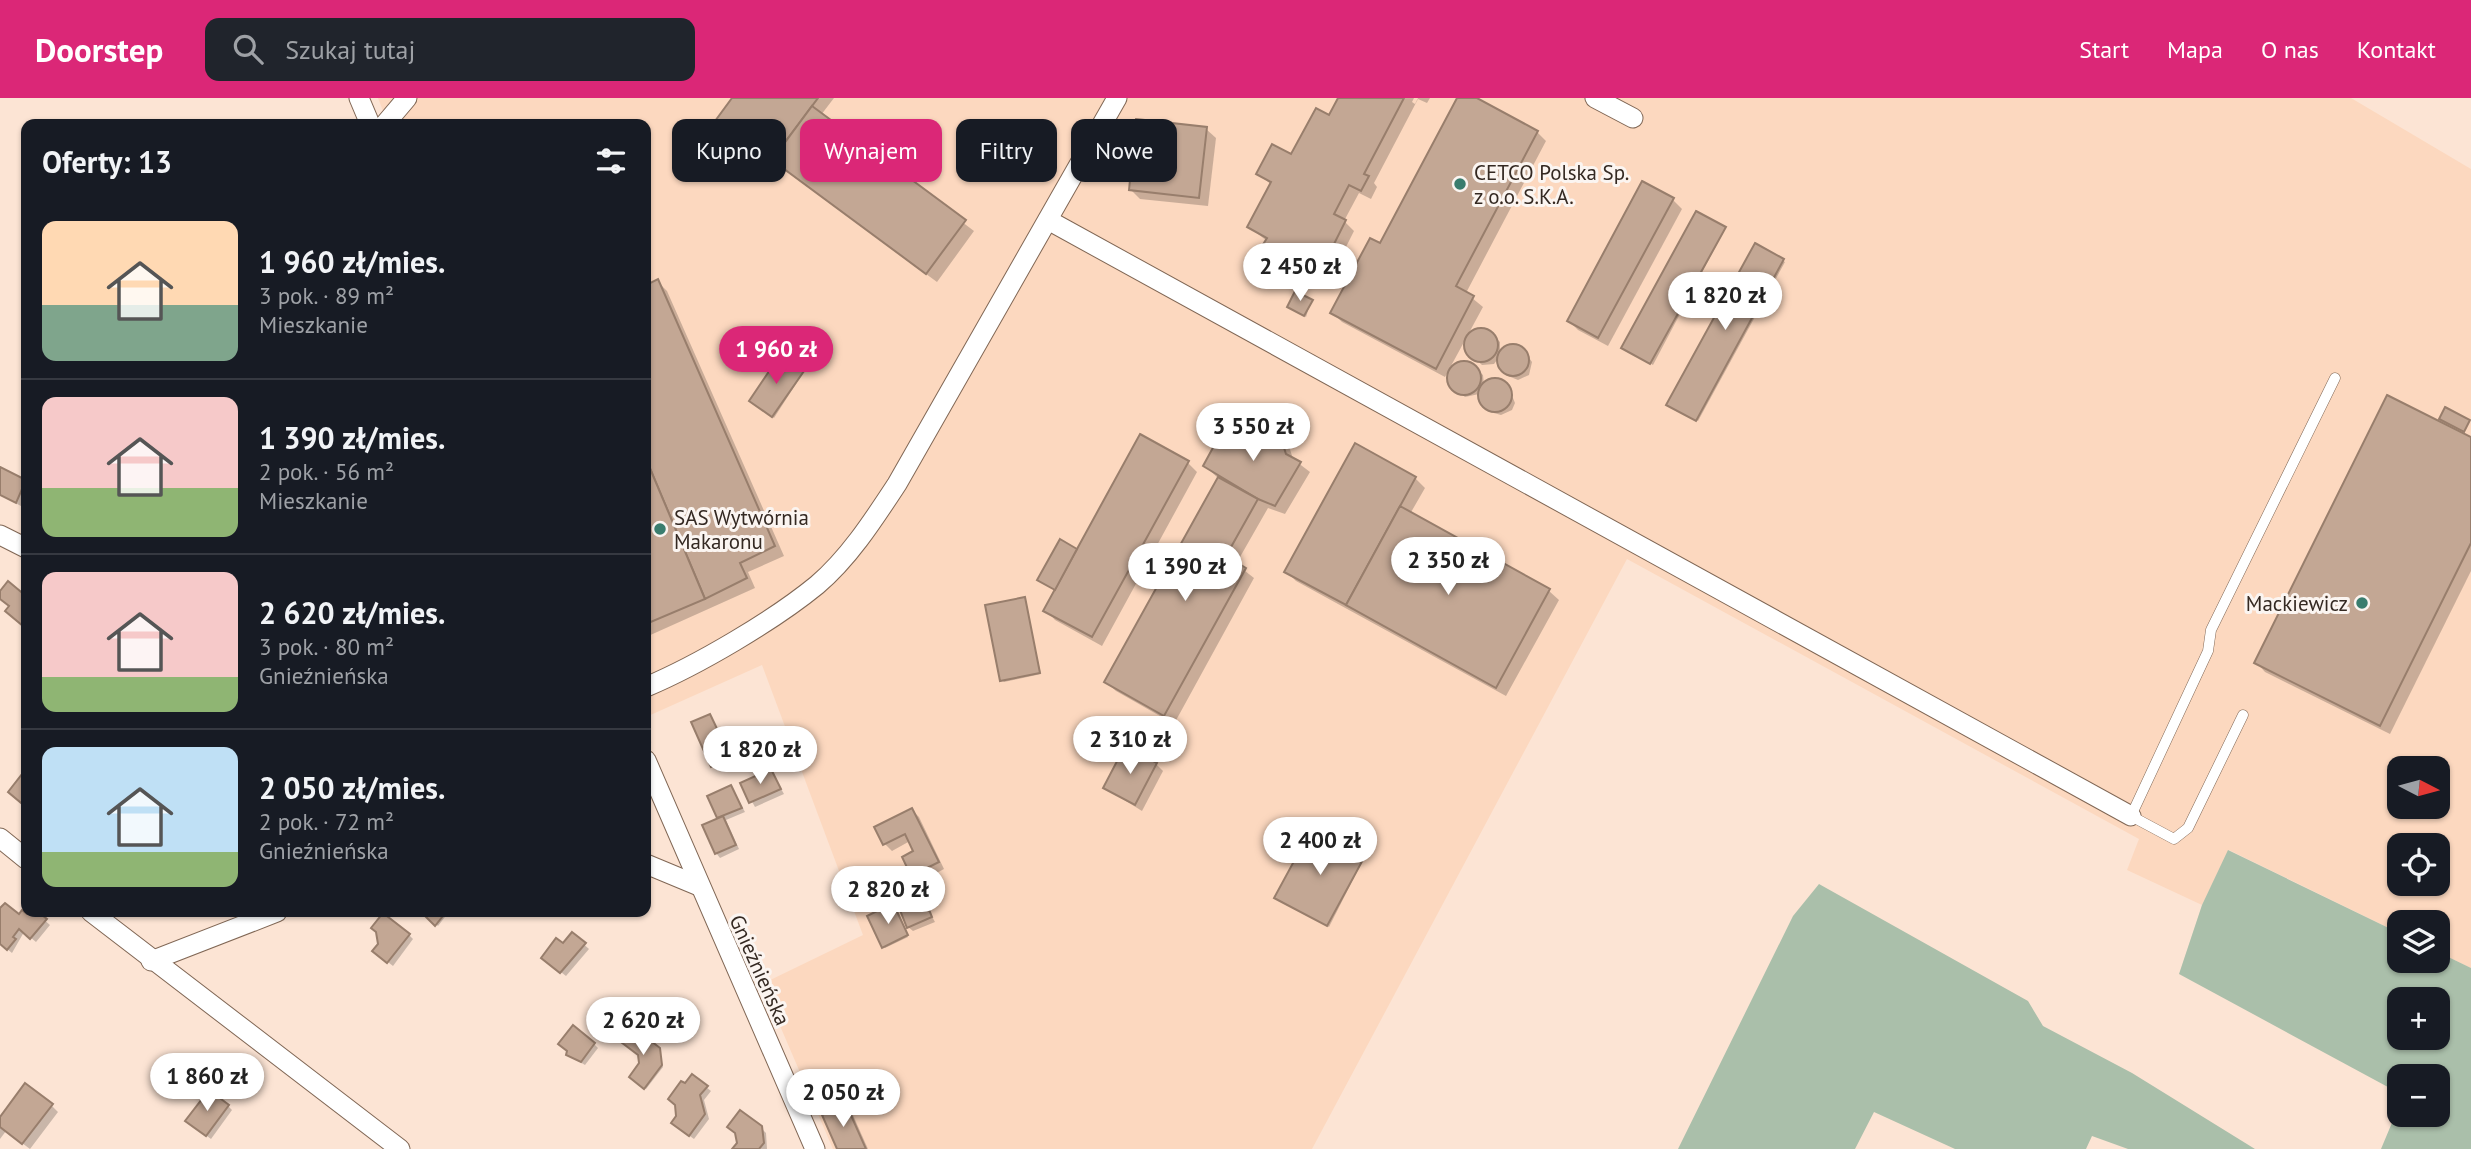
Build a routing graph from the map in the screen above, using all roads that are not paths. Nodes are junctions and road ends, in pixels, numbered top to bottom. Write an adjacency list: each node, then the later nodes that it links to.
1 (359, 98): 6 (street)
2 (407, 98): 7 (street)
3 (1117, 98): 8 (street)
4 (1595, 98): 5 (street)
5 (1633, 118)
6 (368, 119)
7 (389, 119)
8 (1048, 220): 12 (street); 15 (street)
9 (2335, 378): 15 (lane)
10 (0, 535): 11 (street)
11 (21, 546)
12 (651, 684)
13 (2243, 715): 15 (lane)
14 (651, 772): 19 (street, Gnieźnieńska)
15 (2131, 816)
16 (0, 838): 17 (street)
17 (21, 855)
18 (651, 866): 19 (street)
19 (699, 886): 24 (street, Gnieźnieńska)
20 (97, 917): 22 (street)
21 (264, 917): 22 (street)
22 (151, 961): 23 (street)
23 (400, 1149)
24 (815, 1149)

